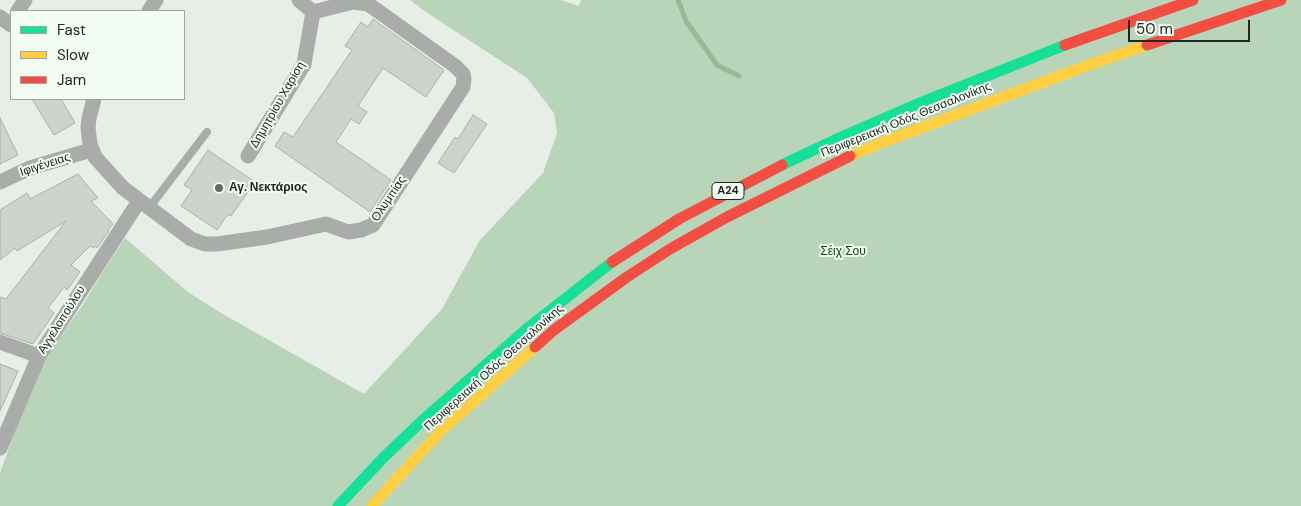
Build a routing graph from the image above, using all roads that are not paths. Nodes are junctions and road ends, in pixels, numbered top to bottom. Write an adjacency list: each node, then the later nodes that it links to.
1 (298, 0): 4 (street)
2 (1193, 0): 14 (highway, Περιφερειακή Οδός Θεσσαλονίκης / Α24)
3 (1281, 0): 15 (highway, Περιφερειακή Οδός Θεσσαλονίκης / Α24)
4 (313, 12): 8 (street, Δημητρίου Χαρίση); 10 (street, Ολυμπίας)
5 (94, 100): 7 (street)
6 (207, 132): 10 (lane)
7 (91, 150): 9 (street, Ιφιγένειας); 10 (street, Ολυμπίας)
8 (248, 156)
9 (0, 182)
10 (144, 205): 12 (street, Αγγελοπούλου)
11 (0, 342): 12 (street)
12 (39, 356): 13 (street, Αγγελοπούλου)
13 (0, 448)
14 (338, 506)
15 (372, 506)

